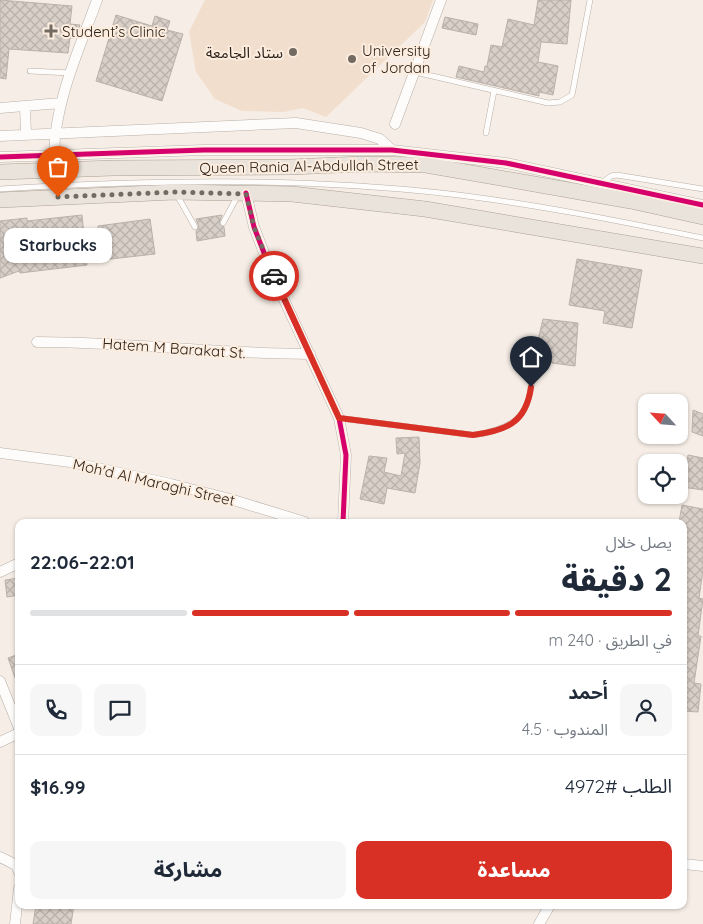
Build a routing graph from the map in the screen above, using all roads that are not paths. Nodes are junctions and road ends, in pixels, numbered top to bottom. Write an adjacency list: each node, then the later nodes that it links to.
1 (97, 0): 6 (street)
2 (441, 0): 5 (street)
3 (590, 0): 7 (lane)
4 (30, 71): 6 (lane)
5 (414, 72): 7 (lane); 11 (street)
6 (72, 73): 8 (street)
7 (494, 91): 12 (lane)
8 (61, 103): 9 (street); 13 (street)
9 (25, 106): 10 (street); 14 (street)
10 (0, 108)
11 (395, 124)
12 (486, 132)
13 (54, 133): 14 (street); 16 (street); 17 (street)
14 (26, 135): 15 (street)
15 (0, 136)
16 (392, 150): 17 (street); 20 (street)
17 (54, 154): 18 (street)
18 (0, 158)
19 (0, 172): 27 (main road, Queen Rania Al-Abdullah Street)
20 (602, 183): 22 (lane); 26 (street)
21 (0, 189): 30 (lane)
22 (703, 190)
23 (175, 192): 24 (main road, Queen Rania Al-Abdullah Street); 25 (main road, Queen Rania Al-Abdullah Street); 29 (lane)
24 (242, 193): 28 (lane); 31 (main road, Queen Rania Al-Abdullah Street); 34 (street)
25 (0, 200)
26 (703, 206)
27 (703, 217)
28 (223, 223)
29 (195, 227)
30 (703, 238)
31 (703, 256)
32 (37, 342): 34 (street, Hatem M Barakat St.)
33 (536, 349): 35 (lane)
34 (310, 354): 35 (street)
35 (339, 418): 38 (street)
36 (0, 453): 37 (street, Moh'd Al Maraghi Street)
37 (283, 519)
38 (343, 519)
39 (15, 565): 40 (street)
40 (0, 572)
41 (0, 681): 42 (street)
42 (15, 718)
43 (15, 735): 44 (street)
44 (0, 742)
45 (0, 857): 47 (street)
46 (687, 864): 48 (street)
47 (15, 866)
48 (703, 866)
49 (17, 909): 51 (street)
50 (548, 909): 52 (street)
51 (15, 924)
52 (539, 924)

